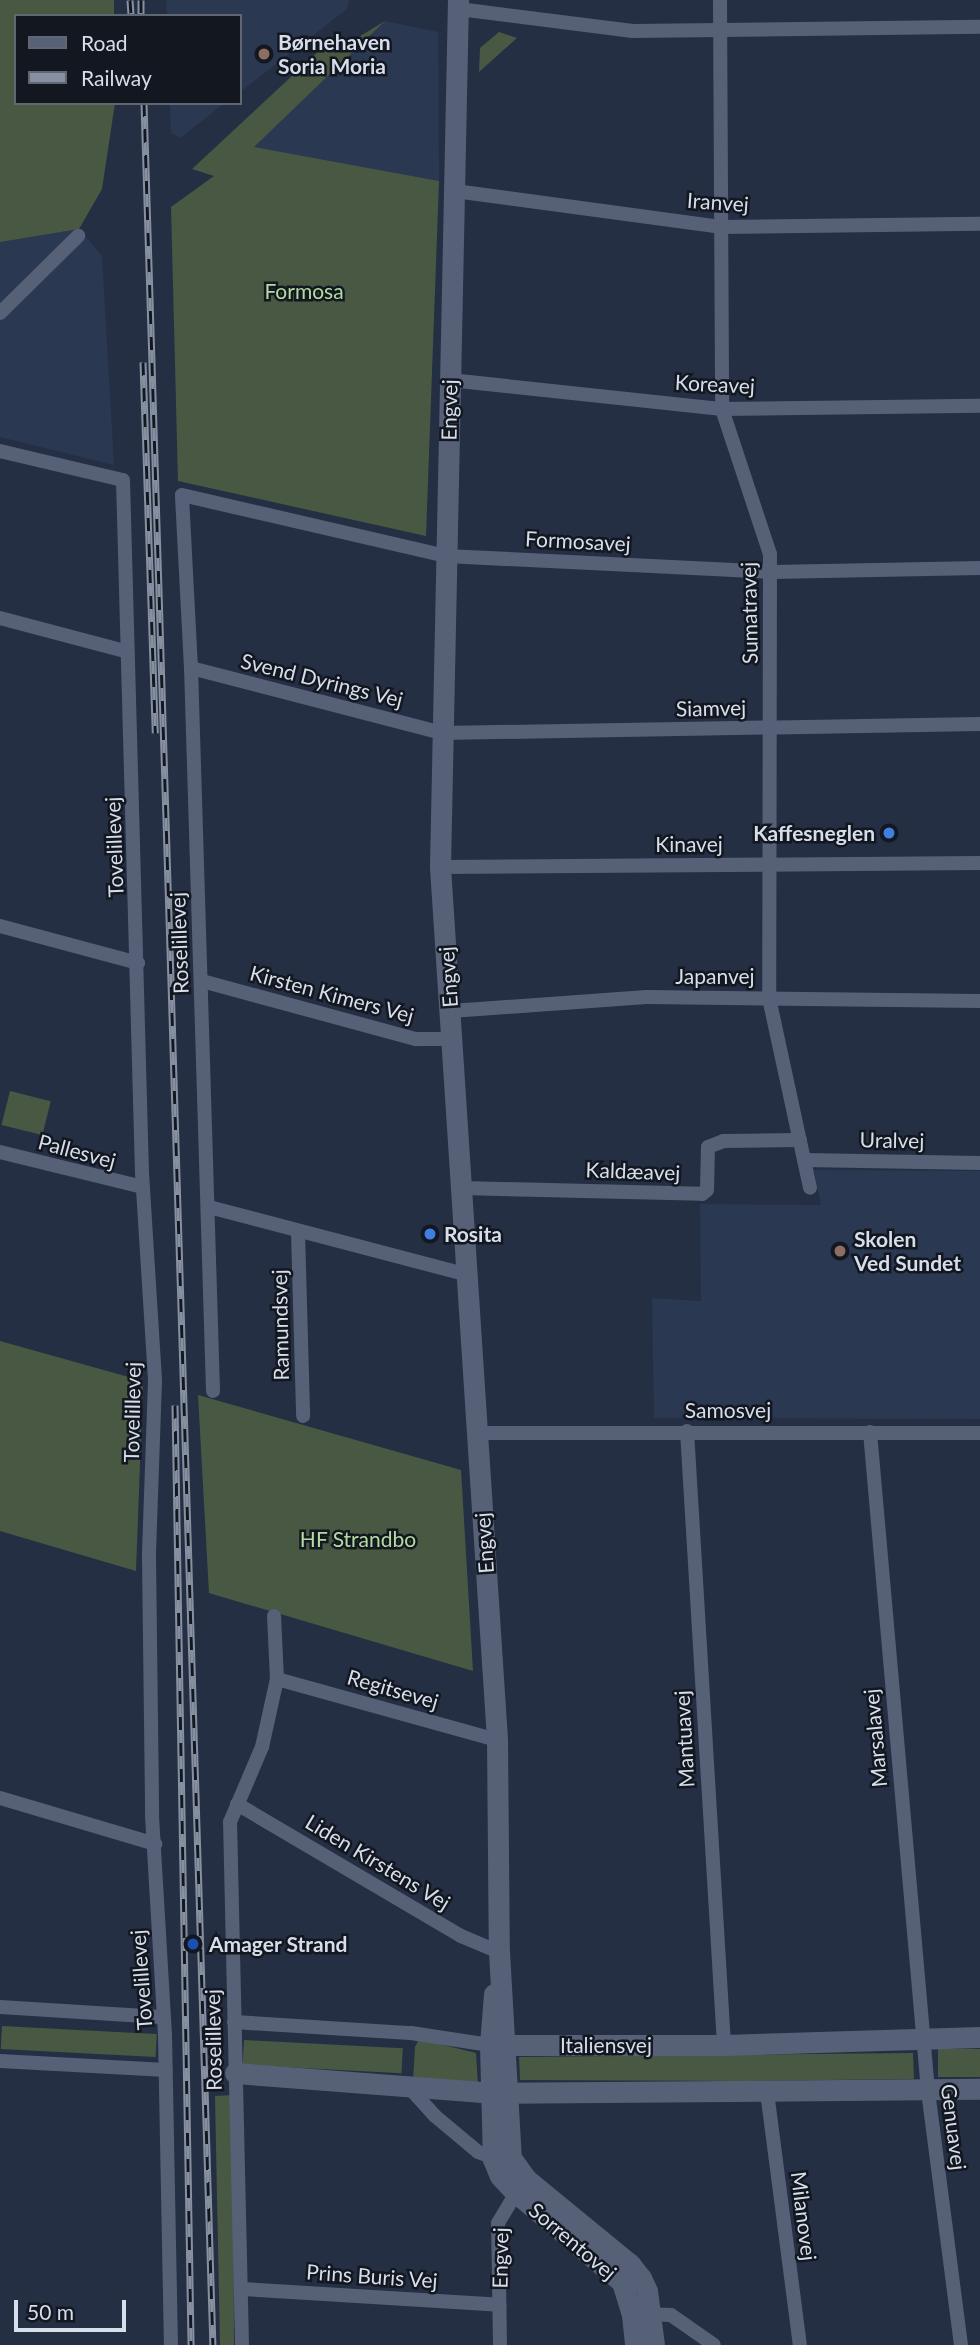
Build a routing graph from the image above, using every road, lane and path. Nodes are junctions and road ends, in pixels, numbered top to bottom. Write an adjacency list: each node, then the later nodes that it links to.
1 (720, 0): 4 (street, Sumatravej)
2 (458, 5): 4 (street); 5 (street, Engvej)
3 (980, 27): 4 (street)
4 (721, 29): 7 (street, Sumatravej)
5 (455, 191): 7 (street, Iranvej); 10 (street, Engvej)
6 (980, 224): 7 (street, Iranvej)
7 (721, 227): 12 (street, Sumatravej)
8 (78, 236): 9 (street)
9 (0, 313)
10 (450, 380): 12 (street, Koreavej); 15 (street, Engvej)
11 (980, 406): 12 (street, Koreavej)
12 (722, 409): 17 (street, Sumatravej)
13 (0, 451): 19 (street, Tovelillevej)
14 (182, 495): 15 (street, Formosavej); 20 (street, Roselillevej)
15 (446, 556): 17 (street, Formosavej); 23 (street, Engvej)
16 (980, 568): 17 (street, Formosavej)
17 (772, 572): 22 (street, Sumatravej)
18 (0, 618): 19 (street)
19 (125, 650): 28 (street, Tovelillevej)
20 (191, 668): 23 (street, Svend Dyrings Vej); 29 (street, Roselillevej)
21 (980, 724): 22 (street, Siamvej)
22 (770, 728): 23 (street, Siamvej); 25 (street, Sumatravej)
23 (442, 733): 26 (street, Engvej)
24 (980, 863): 25 (street, Kinavej)
25 (769, 865): 26 (street, Kinavej); 30 (street, Sumatravej)
26 (440, 867): 32 (street, Engvej)
27 (0, 926): 28 (street)
28 (138, 963): 38 (street, Tovelillevej)
29 (202, 981): 33 (street, Kirsten Kimers Vej); 41 (street, Roselillevej)
30 (769, 998): 31 (street, Japanvej); 32 (street, Japanvej); 34 (street, Sumatravej)
31 (980, 1001)
32 (451, 1011): 33 (street, Engvej)
33 (452, 1039): 39 (street, Engvej)
34 (800, 1140): 36 (street, Sumatravej); 39 (street, Kaldæavej)
35 (0, 1152): 38 (street, Pallesvej)
36 (804, 1160): 37 (street, Uralvej); 40 (street, Sumatravej)
37 (980, 1163)
38 (143, 1187): 55 (street, Tovelillevej)
39 (462, 1188): 43 (street, Engvej)
40 (810, 1188)
41 (209, 1207): 42 (street); 44 (street, Roselillevej)
42 (298, 1232): 43 (street); 45 (street, Ramundsvej)
43 (468, 1275): 48 (street, Engvej)
44 (213, 1391)
45 (303, 1416)
46 (687, 1431): 47 (street, Samosvej); 48 (street, Samosvej); 62 (street, Mantuavej)
47 (870, 1432): 49 (street, Samosvej); 61 (street, Marsalavej)
48 (477, 1433): 52 (street, Engvej)
49 (980, 1433)
50 (274, 1616): 51 (street, Roselillevej)
51 (277, 1679): 52 (street, Regitsevej); 54 (street, Roselillevej)
52 (497, 1740): 56 (street, Engvej)
53 (0, 1798): 55 (street)
54 (237, 1804): 56 (street, Liden Kirstens Vej); 59 (street, Roselillevej)
55 (155, 1843): 58 (street, Tovelillevej)
56 (499, 1952): 63 (street, Engvej)
57 (0, 2007): 58 (street)
58 (161, 2017): 65 (street, Tovelillevej)
59 (234, 2022): 63 (street, Italiensvej); 66 (street, Roselillevej)
60 (980, 2037): 61 (street, Italiensvej)
61 (923, 2039): 62 (street, Italiensvej); 69 (street, Genuavej)
62 (724, 2045): 63 (street, Italiensvej)
63 (498, 2046): 71 (street, Engvej)
64 (0, 2061): 65 (street)
65 (166, 2070): 77 (street, Tovelillevej)
66 (235, 2073): 67 (street); 74 (street, Roselillevej)
67 (408, 2086): 71 (street); 72 (street, Sorrentovej)
68 (980, 2089): 69 (street)
69 (928, 2091): 70 (street); 84 (street, Genuavej)
70 (767, 2092): 71 (street); 83 (street, Milanovej)
71 (499, 2093): 72 (street)
72 (502, 2159): 73 (street, Sorrentovej)
73 (521, 2186): 75 (street, Engvej); 76 (street, Sorrentovej)
74 (242, 2289): 75 (street, Prins Buris Vej); 78 (street, Roselillevej)
75 (500, 2305): 79 (street, Engvej)
76 (642, 2314): 80 (street); 81 (street); 82 (street)
77 (171, 2345)
78 (242, 2345)
79 (500, 2345)
80 (635, 2345)
81 (654, 2345)
82 (714, 2345)
83 (800, 2345)
84 (961, 2345)

